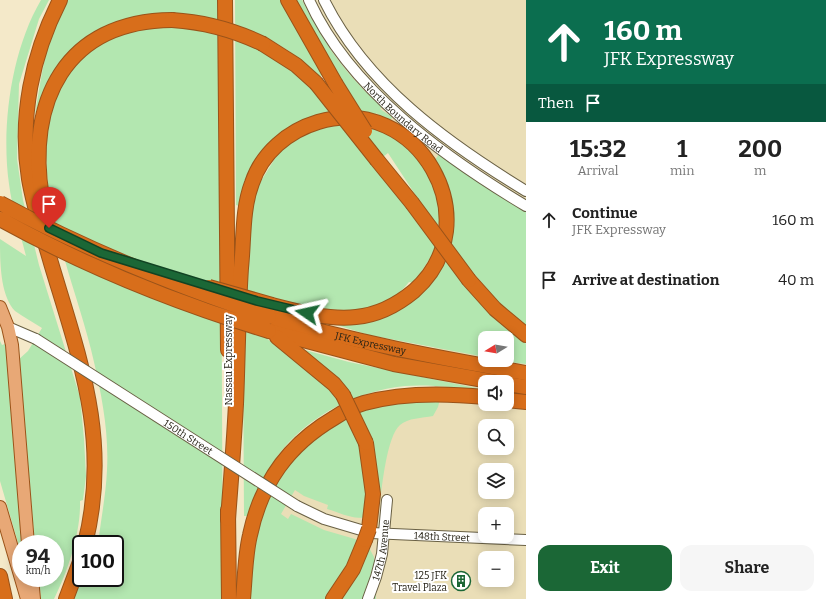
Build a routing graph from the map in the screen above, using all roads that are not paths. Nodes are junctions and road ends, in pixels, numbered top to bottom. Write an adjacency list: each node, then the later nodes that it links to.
1 (60, 0): 11 (highway)
2 (226, 0): 26 (highway, Nassau Expressway)
3 (288, 0): 6 (highway, bridge)
4 (309, 0): 9 (street, North Boundary Road)
5 (324, 0): 7 (street, North Boundary Road)
6 (379, 158): 11 (highway, bridge); 16 (highway, bridge)
7 (526, 191)
8 (0, 203): 13 (highway, JFK Expressway, bridge)
9 (526, 206)
10 (0, 220): 15 (highway, JFK Expressway, bridge)
11 (60, 291): 29 (highway)
12 (0, 307): 14 (main road)
13 (270, 311): 17 (highway, JFK Expressway); 26 (highway)
14 (4, 326): 27 (street, 150th Street, bridge); 28 (main road)
15 (269, 331): 18 (highway, JFK Expressway); 40 (highway, bridge)
16 (526, 336)
17 (526, 373)
18 (478, 379)
19 (514, 385): 20 (highway)
20 (526, 387)
21 (478, 397): 39 (highway)
22 (514, 401): 23 (highway)
23 (526, 402)
24 (387, 500): 27 (street, 147th Avenue)
25 (0, 508): 35 (main road)
26 (228, 519): 38 (highway, Nassau Expressway)
27 (382, 534): 30 (street, 148th Street); 41 (street, 147th Avenue)
28 (27, 535)
29 (86, 535)
30 (526, 540)
31 (0, 576): 34 (highway)
32 (72, 583): 37 (highway)
33 (33, 587): 36 (main road)
34 (5, 599)
35 (27, 599)
36 (34, 599)
37 (66, 599)
38 (229, 599)
39 (243, 599)
40 (333, 599)
41 (368, 599)

